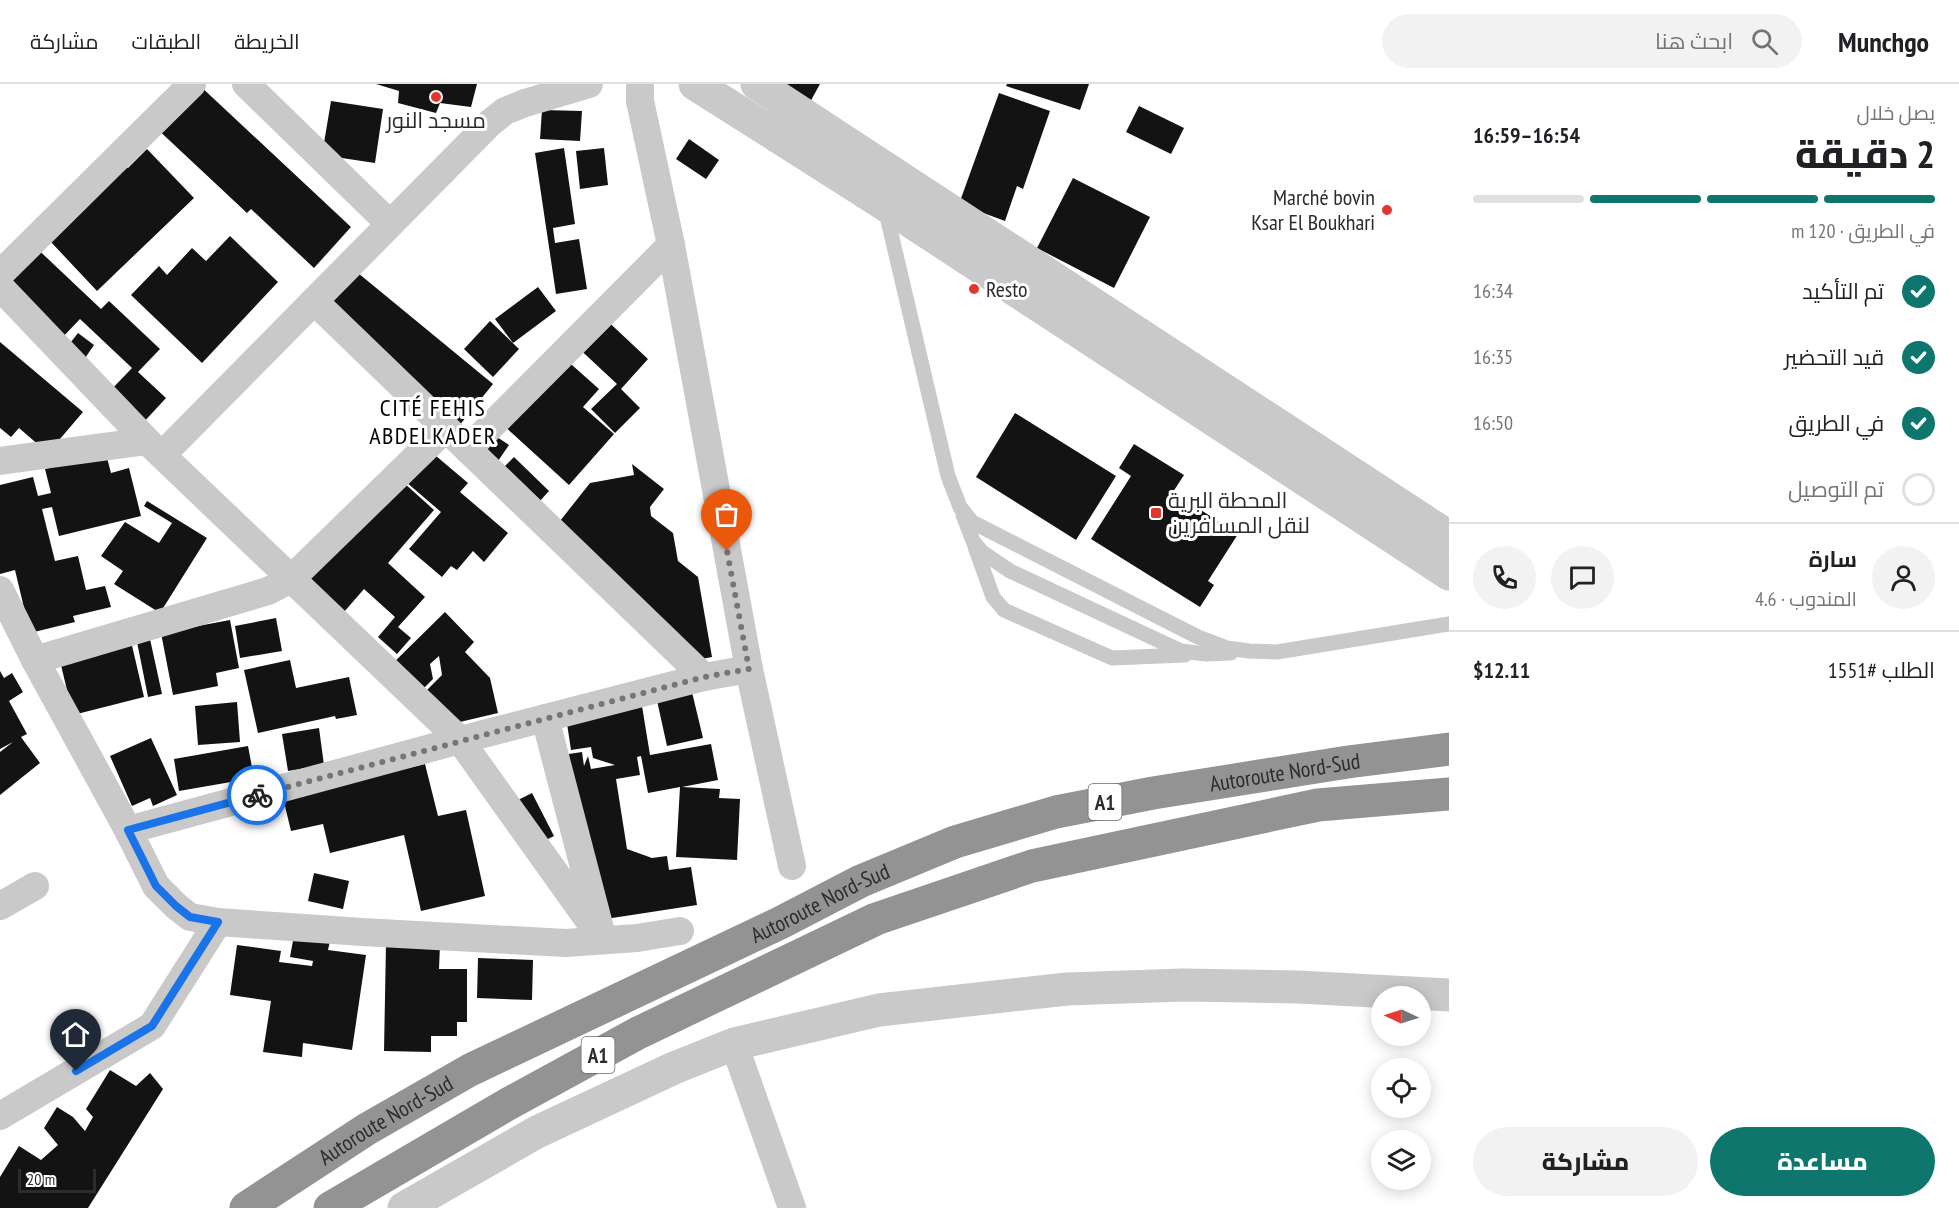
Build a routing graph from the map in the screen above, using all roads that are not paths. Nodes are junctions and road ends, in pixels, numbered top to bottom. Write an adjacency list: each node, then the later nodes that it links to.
1 (192, 84): 11 (street)
2 (246, 84): 9 (street)
3 (589, 84): 9 (street)
4 (640, 84): 10 (street)
5 (695, 84): 8 (street)
6 (757, 84): 7 (street)
7 (882, 166): 8 (lane); 19 (street)
8 (885, 204): 18 (lane); 21 (street)
9 (390, 224): 13 (street)
10 (671, 245): 16 (street); 28 (street)
11 (0, 274)
12 (0, 287): 15 (street)
13 (314, 301): 14 (street); 15 (street)
14 (446, 428): 16 (street); 22 (street)
15 (155, 448): 17 (street); 22 (street)
16 (468, 449): 29 (street)
17 (0, 461)
18 (960, 507): 20 (lane); 25 (lane)
19 (1449, 537)
20 (973, 542): 26 (lane); 26 (lane)
21 (1449, 574)
22 (291, 579): 27 (street); 31 (street)
23 (0, 590): 27 (street)
24 (1449, 624): 25 (lane)
25 (1249, 651): 26 (lane)
26 (1206, 654)
27 (35, 660): 34 (street)
28 (749, 669): 29 (street); 35 (street)
29 (704, 677): 30 (street)
30 (545, 718): 31 (street); 40 (street)
31 (460, 740): 34 (street); 40 (street)
32 (1449, 749): 44 (highway, Autoroute Nord-Sud / A1)
33 (1449, 794): 45 (highway, Autoroute Nord-Sud / A1)
34 (128, 830): 38 (street)
35 (792, 866)
36 (35, 886): 37 (street)
37 (0, 906)
38 (218, 922): 40 (street); 43 (street)
39 (680, 931): 40 (street)
40 (603, 940)
41 (1449, 995): 42 (street)
42 (734, 1044): 46 (street); 47 (street)
43 (0, 1116)
44 (246, 1208)
45 (330, 1208)
46 (404, 1208)
47 (792, 1208)

